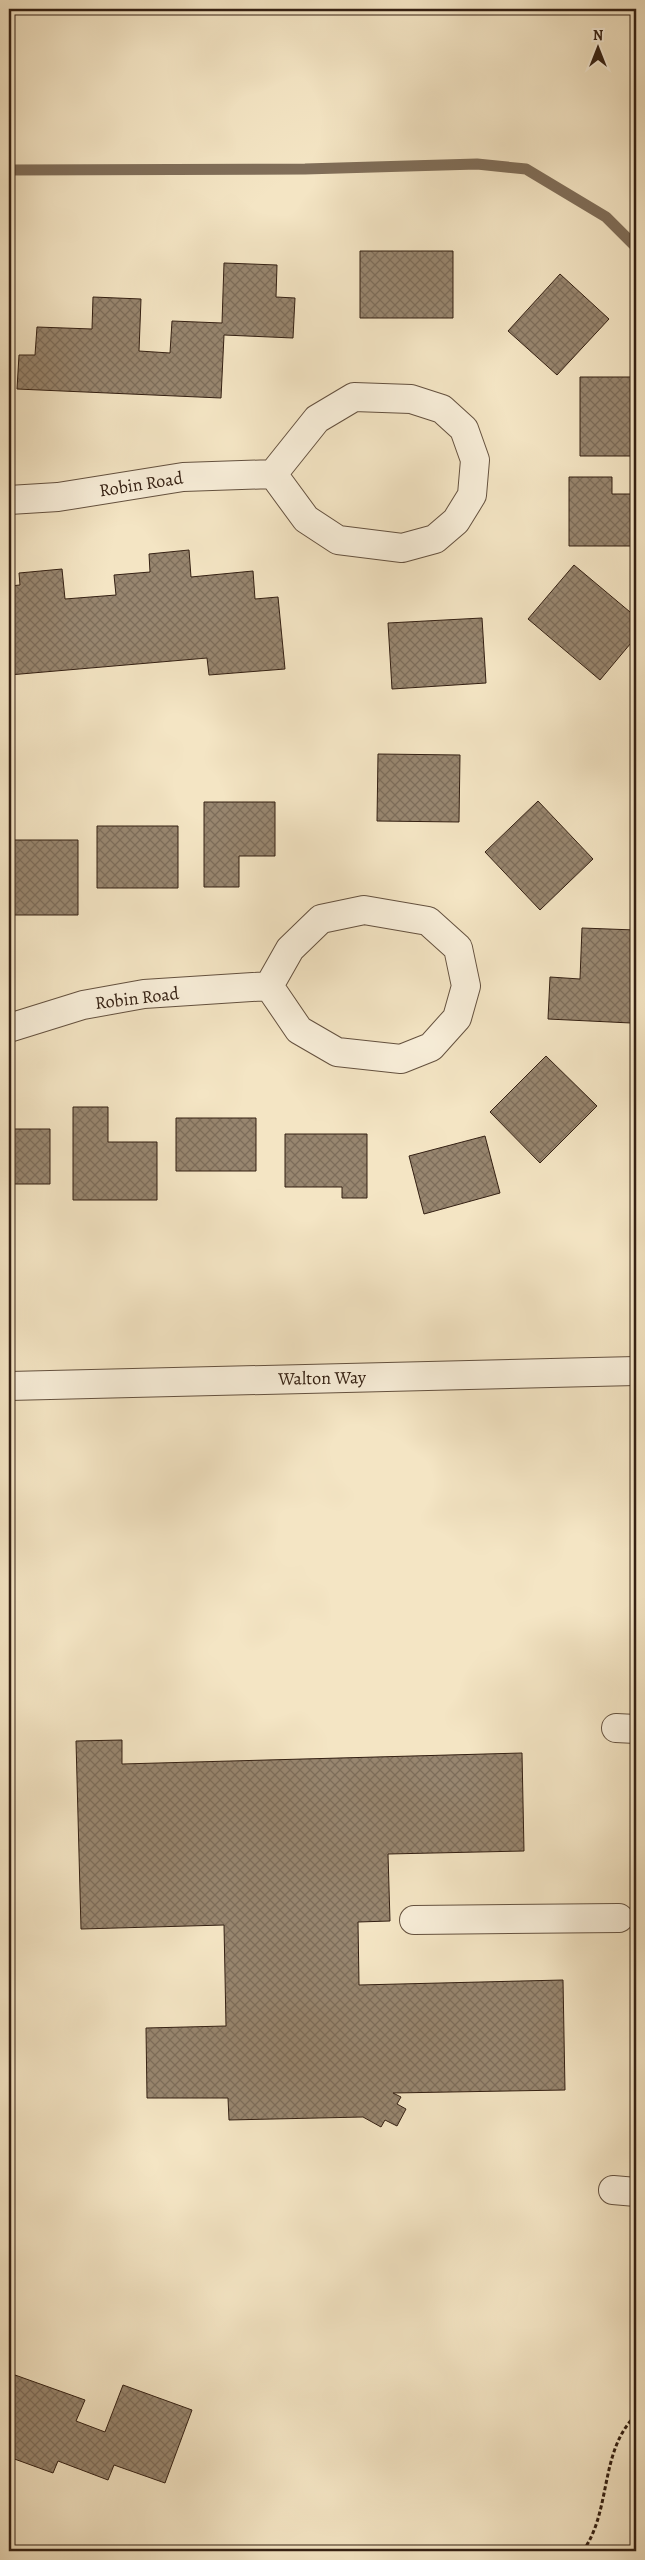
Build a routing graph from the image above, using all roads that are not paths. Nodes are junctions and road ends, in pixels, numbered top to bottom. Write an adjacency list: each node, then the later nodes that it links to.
1 (273, 474): 1 (street); 2 (street, Robin Road)
2 (9, 500)
3 (268, 986): 3 (street); 4 (street, Robin Road)
4 (9, 1028)
5 (636, 1371): 6 (street, Walton Way)
6 (9, 1386)
7 (619, 1918): 8 (street)
8 (414, 1920)

